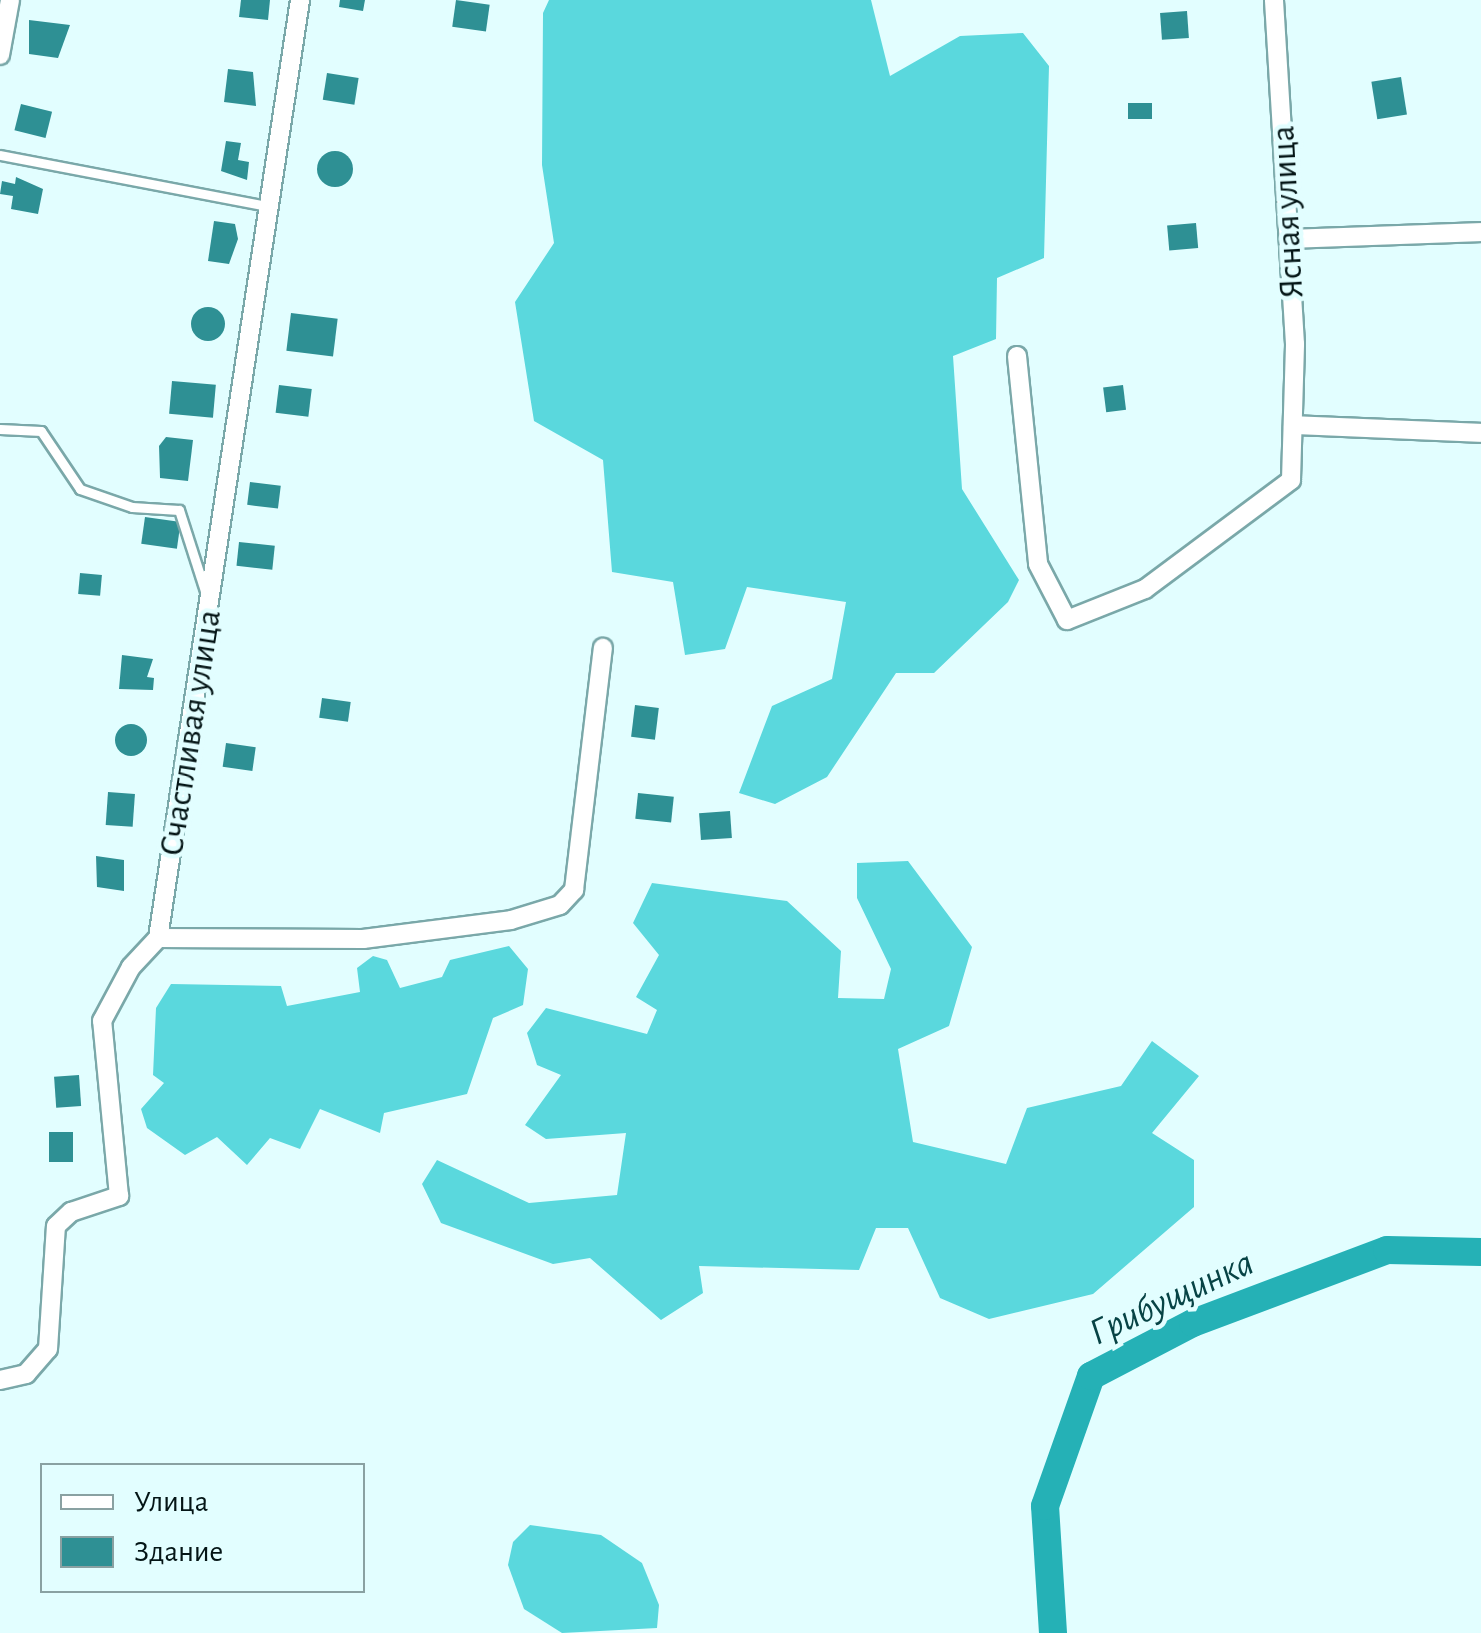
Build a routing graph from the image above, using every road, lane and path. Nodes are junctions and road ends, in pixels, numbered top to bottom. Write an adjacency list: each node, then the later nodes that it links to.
1 (10, 0): 4 (street)
2 (300, 0): 6 (street, Счастливая улица)
3 (1274, 0): 8 (street, Ясная улица)
4 (0, 55)
5 (0, 156): 6 (lane)
6 (270, 207): 13 (street, Счастливая улица)
7 (1481, 232): 8 (street)
8 (1290, 239): 10 (street, Ясная улица)
9 (1018, 356): 10 (street, Ясная улица)
10 (1293, 425): 12 (street)
11 (0, 429): 13 (lane)
12 (1481, 433)
13 (212, 606): 15 (street, Счастливая улица)
14 (603, 648): 15 (street)
15 (158, 938): 16 (street)
16 (0, 1380)

